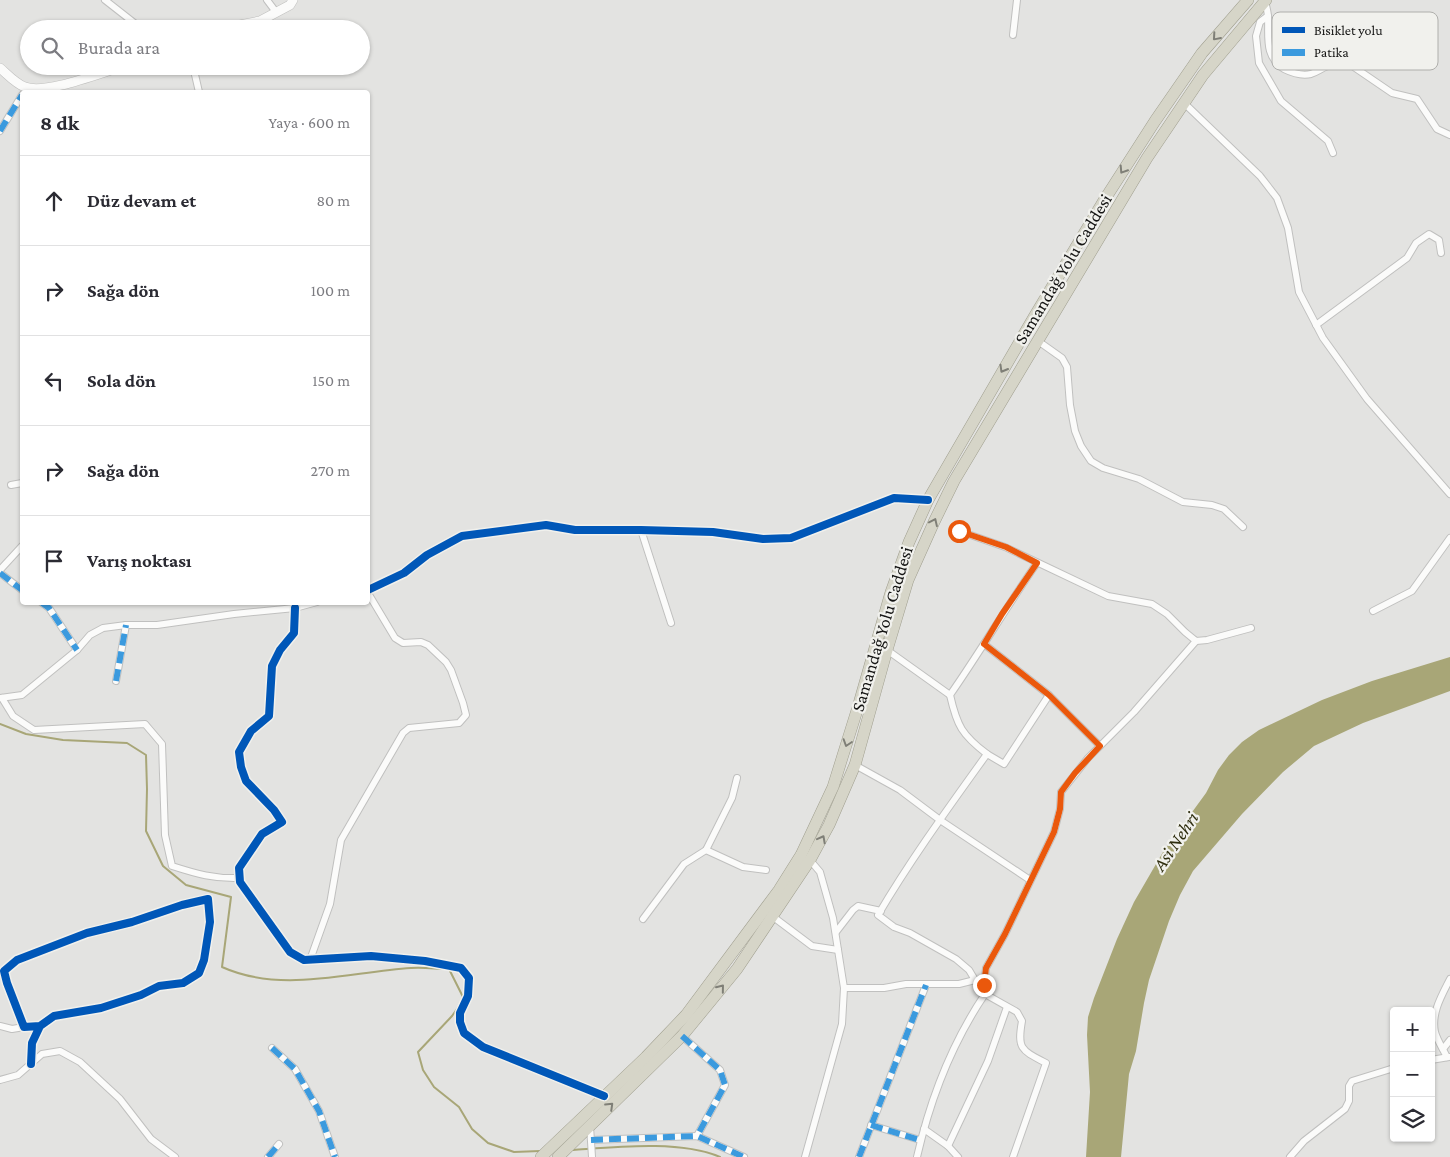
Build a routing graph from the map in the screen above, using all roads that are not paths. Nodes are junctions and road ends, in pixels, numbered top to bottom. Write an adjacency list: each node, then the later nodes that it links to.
1 (105, 0): 9 (street)
2 (267, 0): 7 (street)
3 (293, 0): 7 (street)
4 (1017, 0): 11 (street)
5 (1248, 0): 33 (highway, Samandağ Yolu Caddesi, one-way to 33)
6 (1266, 1): 8 (street); 23 (highway, Samandağ Yolu Caddesi)
7 (276, 12): 10 (street)
8 (1268, 16): 12 (street); 26 (street)
9 (131, 20)
10 (262, 20)
11 (1013, 34)
12 (1272, 57)
13 (0, 68): 19 (street)
14 (1286, 70): 15 (street)
15 (1320, 70)
16 (1359, 70): 25 (street)
17 (98, 75): 20 (street)
18 (195, 75): 21 (street)
19 (21, 90)
20 (41, 90)
21 (199, 90)
22 (20, 97): 24 (street)
23 (1184, 103): 28 (street); 29 (highway, Samandağ Yolu Caddesi)
24 (0, 131)
25 (1450, 135)
26 (1333, 153)
27 (1441, 253): 28 (street)
28 (1316, 325): 32 (street)
29 (1038, 340): 34 (street); 54 (highway, Samandağ Yolu Caddesi, one-way to 29)
30 (20, 483): 31 (street)
31 (11, 485)
32 (1450, 494)
33 (928, 500): 35 (street); 65 (highway, Samandağ Yolu Caddesi, one-way to 65)
34 (1243, 527)
35 (641, 530): 42 (street); 48 (street)
36 (959, 531): 39 (street)
37 (1450, 538): 47 (street)
38 (20, 548): 40 (street)
39 (1037, 563): 51 (street); 52 (street)
40 (0, 571): 41 (street)
41 (20, 588)
42 (370, 590)
43 (370, 594): 74 (street)
44 (45, 605): 53 (street)
45 (306, 605): 46 (street)
46 (295, 608): 49 (street); 67 (street)
47 (1373, 611)
48 (671, 623)
49 (126, 625): 53 (street); 55 (street)
50 (1251, 628): 51 (street)
51 (1196, 641): 59 (street)
52 (984, 644): 56 (street); 57 (street)
53 (77, 650): 58 (street)
54 (887, 650): 56 (street); 61 (highway, Samandağ Yolu Caddesi)
55 (116, 681)
56 (950, 695): 60 (street)
57 (1049, 695): 59 (street); 60 (street)
58 (1, 698): 67 (street)
59 (1100, 746): 68 (street)
60 (987, 754): 63 (street)
61 (855, 765): 63 (street); 65 (highway, Samandağ Yolu Caddesi, one-way to 61)
62 (737, 778): 64 (street)
63 (940, 820): 68 (street); 69 (street)
64 (706, 850): 66 (street); 71 (street)
65 (806, 857): 70 (highway, Samandağ Yolu Caddesi); 72 (street); 94 (highway, Samandağ Yolu Caddesi)
66 (766, 870)
67 (240, 878): 74 (street)
68 (1030, 880): 78 (street)
69 (881, 911): 72 (street); 76 (street)
70 (772, 916): 73 (street); 85 (highway, Samandağ Yolu Caddesi, one-way to 70)
71 (643, 919)
72 (836, 932): 73 (street)
73 (838, 950): 79 (street)
74 (310, 960): 94 (street)
75 (1450, 979): 88 (street)
76 (975, 980): 77 (street); 78 (street)
77 (926, 985): 79 (street); 95 (street)
78 (984, 985): 80 (street)
79 (844, 988): 110 (street)
80 (985, 994): 81 (street); 97 (street)
81 (1006, 1007): 102 (street); 114 (street)
82 (0, 1026): 84 (street)
83 (40, 1026): 84 (street); 84 (street); 91 (street)
84 (24, 1027)
85 (682, 1036): 96 (highway, Samandağ Yolu Caddesi, one-way to 85); 98 (street)
86 (1450, 1040): 88 (street)
87 (272, 1048): 106 (street)
88 (1443, 1049): 89 (street)
89 (1448, 1058): 90 (street)
90 (1435, 1060)
91 (31, 1064): 93 (street); 104 (street)
92 (1390, 1069): 115 (street)
93 (0, 1080)
94 (604, 1096): 107 (highway, Samandağ Yolu Caddesi)
95 (871, 1125): 99 (street); 111 (street)
96 (590, 1126): 100 (street); 108 (highway, Samandağ Yolu Caddesi)
97 (924, 1129): 99 (street); 102 (street)
98 (697, 1136): 100 (street); 109 (street)
99 (920, 1140): 112 (street)
100 (591, 1142): 103 (street)
101 (279, 1144): 105 (street)
102 (948, 1146): 113 (street)
103 (592, 1156)
104 (175, 1157)
105 (268, 1157)
106 (335, 1157)
107 (541, 1157)
108 (558, 1157)
109 (744, 1157)
110 (805, 1157)
111 (858, 1157)
112 (916, 1157)
113 (958, 1157)
114 (1013, 1157)
115 (1290, 1157)

